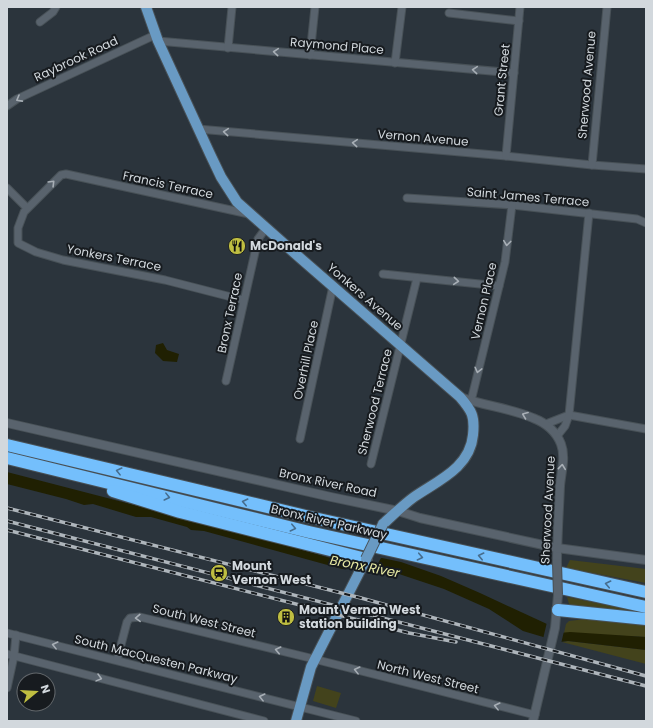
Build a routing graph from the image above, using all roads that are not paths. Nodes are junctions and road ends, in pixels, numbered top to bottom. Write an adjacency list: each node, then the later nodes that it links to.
1 (56, 7): 10 (street)
2 (146, 7): 11 (main road, Yonkers Avenue)
3 (232, 7): 12 (street)
4 (315, 7): 13 (street)
5 (402, 7): 14 (street)
6 (520, 7): 9 (street, Grant Street)
7 (607, 7): 19 (street, Sherwood Avenue)
8 (449, 13): 9 (street)
9 (519, 21): 15 (street, Grant Street)
10 (40, 22)
11 (157, 38): 12 (street, Raymond Place); 16 (street, Raybrook Road, one-way to 16); 17 (main road, Yonkers Avenue)
12 (228, 48): 13 (street, Raymond Place, one-way to 12)
13 (310, 55): 14 (street, Raymond Place)
14 (395, 63): 15 (street, Raymond Place, one-way to 14)
15 (514, 73): 18 (street, Grant Street)
16 (7, 106)
17 (198, 129): 18 (street, Vernon Avenue, one-way to 17); 26 (main road, Yonkers Avenue)
18 (506, 156): 19 (street, Vernon Avenue)
19 (592, 165): 20 (street, Vernon Avenue)
20 (646, 169)
21 (7, 188): 24 (street)
22 (407, 198): 23 (street, Saint James Terrace)
23 (512, 205): 25 (street, Saint James Terrace); 32 (street, Vernon Place, one-way to 32)
24 (27, 208): 26 (street, Francis Terrace, one-way to 26); 33 (street, Yonkers Terrace)
25 (589, 213): 27 (street, Saint James Terrace); 38 (street)
26 (249, 214): 28 (main road, Yonkers Avenue)
27 (646, 223)
28 (266, 228): 31 (main road, Yonkers Avenue); 33 (street, Bronx Terrace)
29 (383, 274): 30 (street)
30 (417, 278): 32 (street, one-way to 32); 34 (street, Sherwood Terrace)
31 (333, 286): 34 (main road, Yonkers Avenue); 43 (street, Overhill Place)
32 (499, 286): 37 (street, Vernon Place, one-way to 37)
33 (243, 300): 35 (street, Bronx Terrace)
34 (400, 344): 36 (main road, Yonkers Avenue); 46 (street, Sherwood Terrace)
35 (226, 381)
36 (460, 396): 37 (street); 48 (main road, Yonkers Avenue)
37 (471, 401): 40 (street, one-way to 37)
38 (568, 415): 40 (street); 41 (street); 42 (street)
39 (7, 423): 48 (street, Bronx River Road)
40 (546, 424): 42 (street)
41 (646, 429)
42 (557, 436): 49 (street, Sherwood Avenue, one-way to 42)
43 (300, 439)
44 (7, 445): 52 (highway, Bronx River Parkway, one-way to 44)
45 (7, 458): 47 (highway, Bronx River Parkway)
46 (371, 464)
47 (47, 468): 50 (highway); 53 (highway, Bronx River Parkway, one-way to 53)
48 (398, 511): 49 (street, Bronx River Road); 50 (main road, Yonkers Avenue, bridge)
49 (557, 548): 51 (street, Bronx River Road); 54 (street, Sherwood Avenue, bridge)
50 (366, 559): 60 (main road, Yonkers Avenue)
51 (646, 560)
52 (646, 592)
53 (646, 607)
54 (558, 610): 55 (highway); 63 (street, Sherwood Avenue)
55 (646, 619)
56 (7, 633): 57 (street, South MacQuesten Parkway)
57 (16, 635): 58 (street); 59 (street, South MacQuesten Parkway, one-way to 57)
58 (10, 655): 61 (street); 64 (street, one-way to 64)
59 (117, 660): 60 (street, South West Street, one-way to 59); 62 (street, South MacQuesten Parkway, one-way to 59)
60 (316, 660): 62 (main road, Yonkers Avenue); 63 (street, North West Street, one-way to 60)
61 (7, 688)
62 (300, 706): 65 (main road, Yonkers Avenue); 66 (street, South MacQuesten Parkway)
63 (534, 718)
64 (264, 721)
65 (296, 721)
66 (356, 721)

